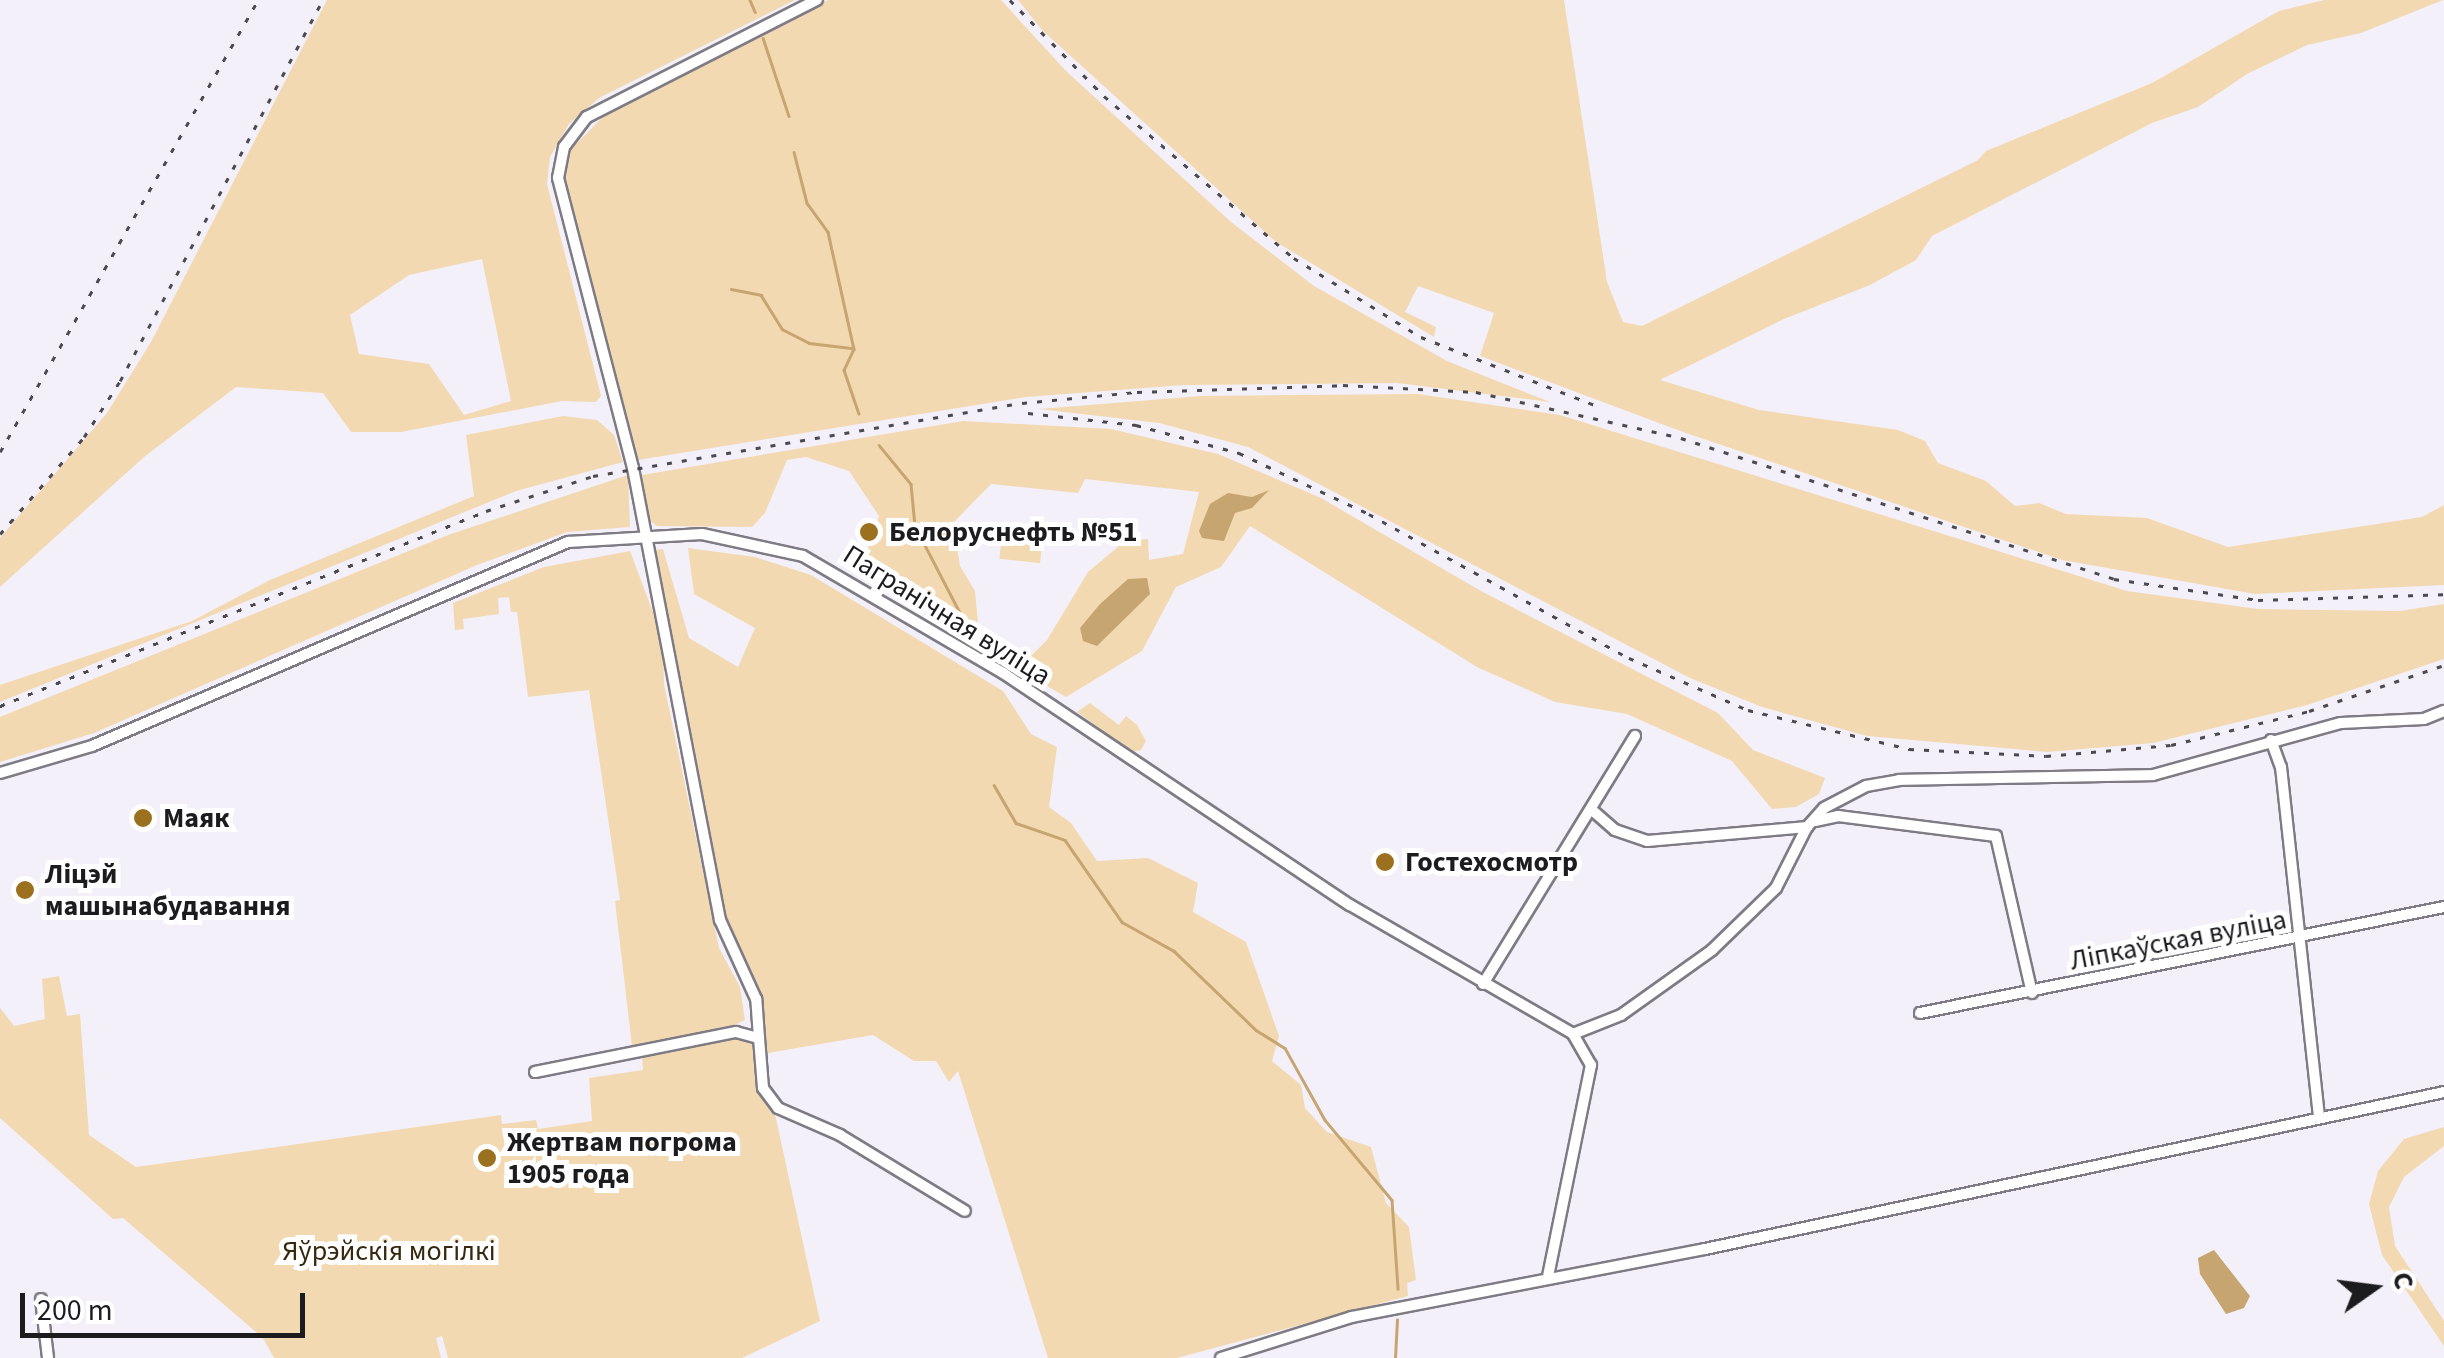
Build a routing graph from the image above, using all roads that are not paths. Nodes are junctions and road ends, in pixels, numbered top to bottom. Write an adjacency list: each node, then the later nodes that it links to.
1 (817, 0): 2 (street)
2 (643, 534): 6 (street, Пагранічная вуліца); 11 (street, Пагранічная вуліца); 15 (street)
3 (2444, 711): 5 (street)
4 (1635, 736): 7 (street)
5 (2271, 740): 8 (street); 10 (street)
6 (0, 773)
7 (1592, 810): 8 (street); 11 (street)
8 (1811, 824): 12 (street); 14 (street)
9 (2444, 907): 10 (street, Ліпкаўская вуліца)
10 (2300, 940): 12 (street, Ліпкаўская вуліца); 18 (street)
11 (1482, 984): 14 (street, Пагранічная вуліца)
12 (2032, 993): 13 (street, Ліпкаўская вуліца)
13 (1920, 1013)
14 (1574, 1034): 20 (street)
15 (759, 1038): 16 (street); 19 (street)
16 (535, 1072)
17 (2444, 1092): 18 (street)
18 (2319, 1115): 20 (street)
19 (964, 1211)
20 (1548, 1276): 23 (street)
21 (41, 1299): 22 (street)
22 (48, 1358)
23 (1221, 1358)

